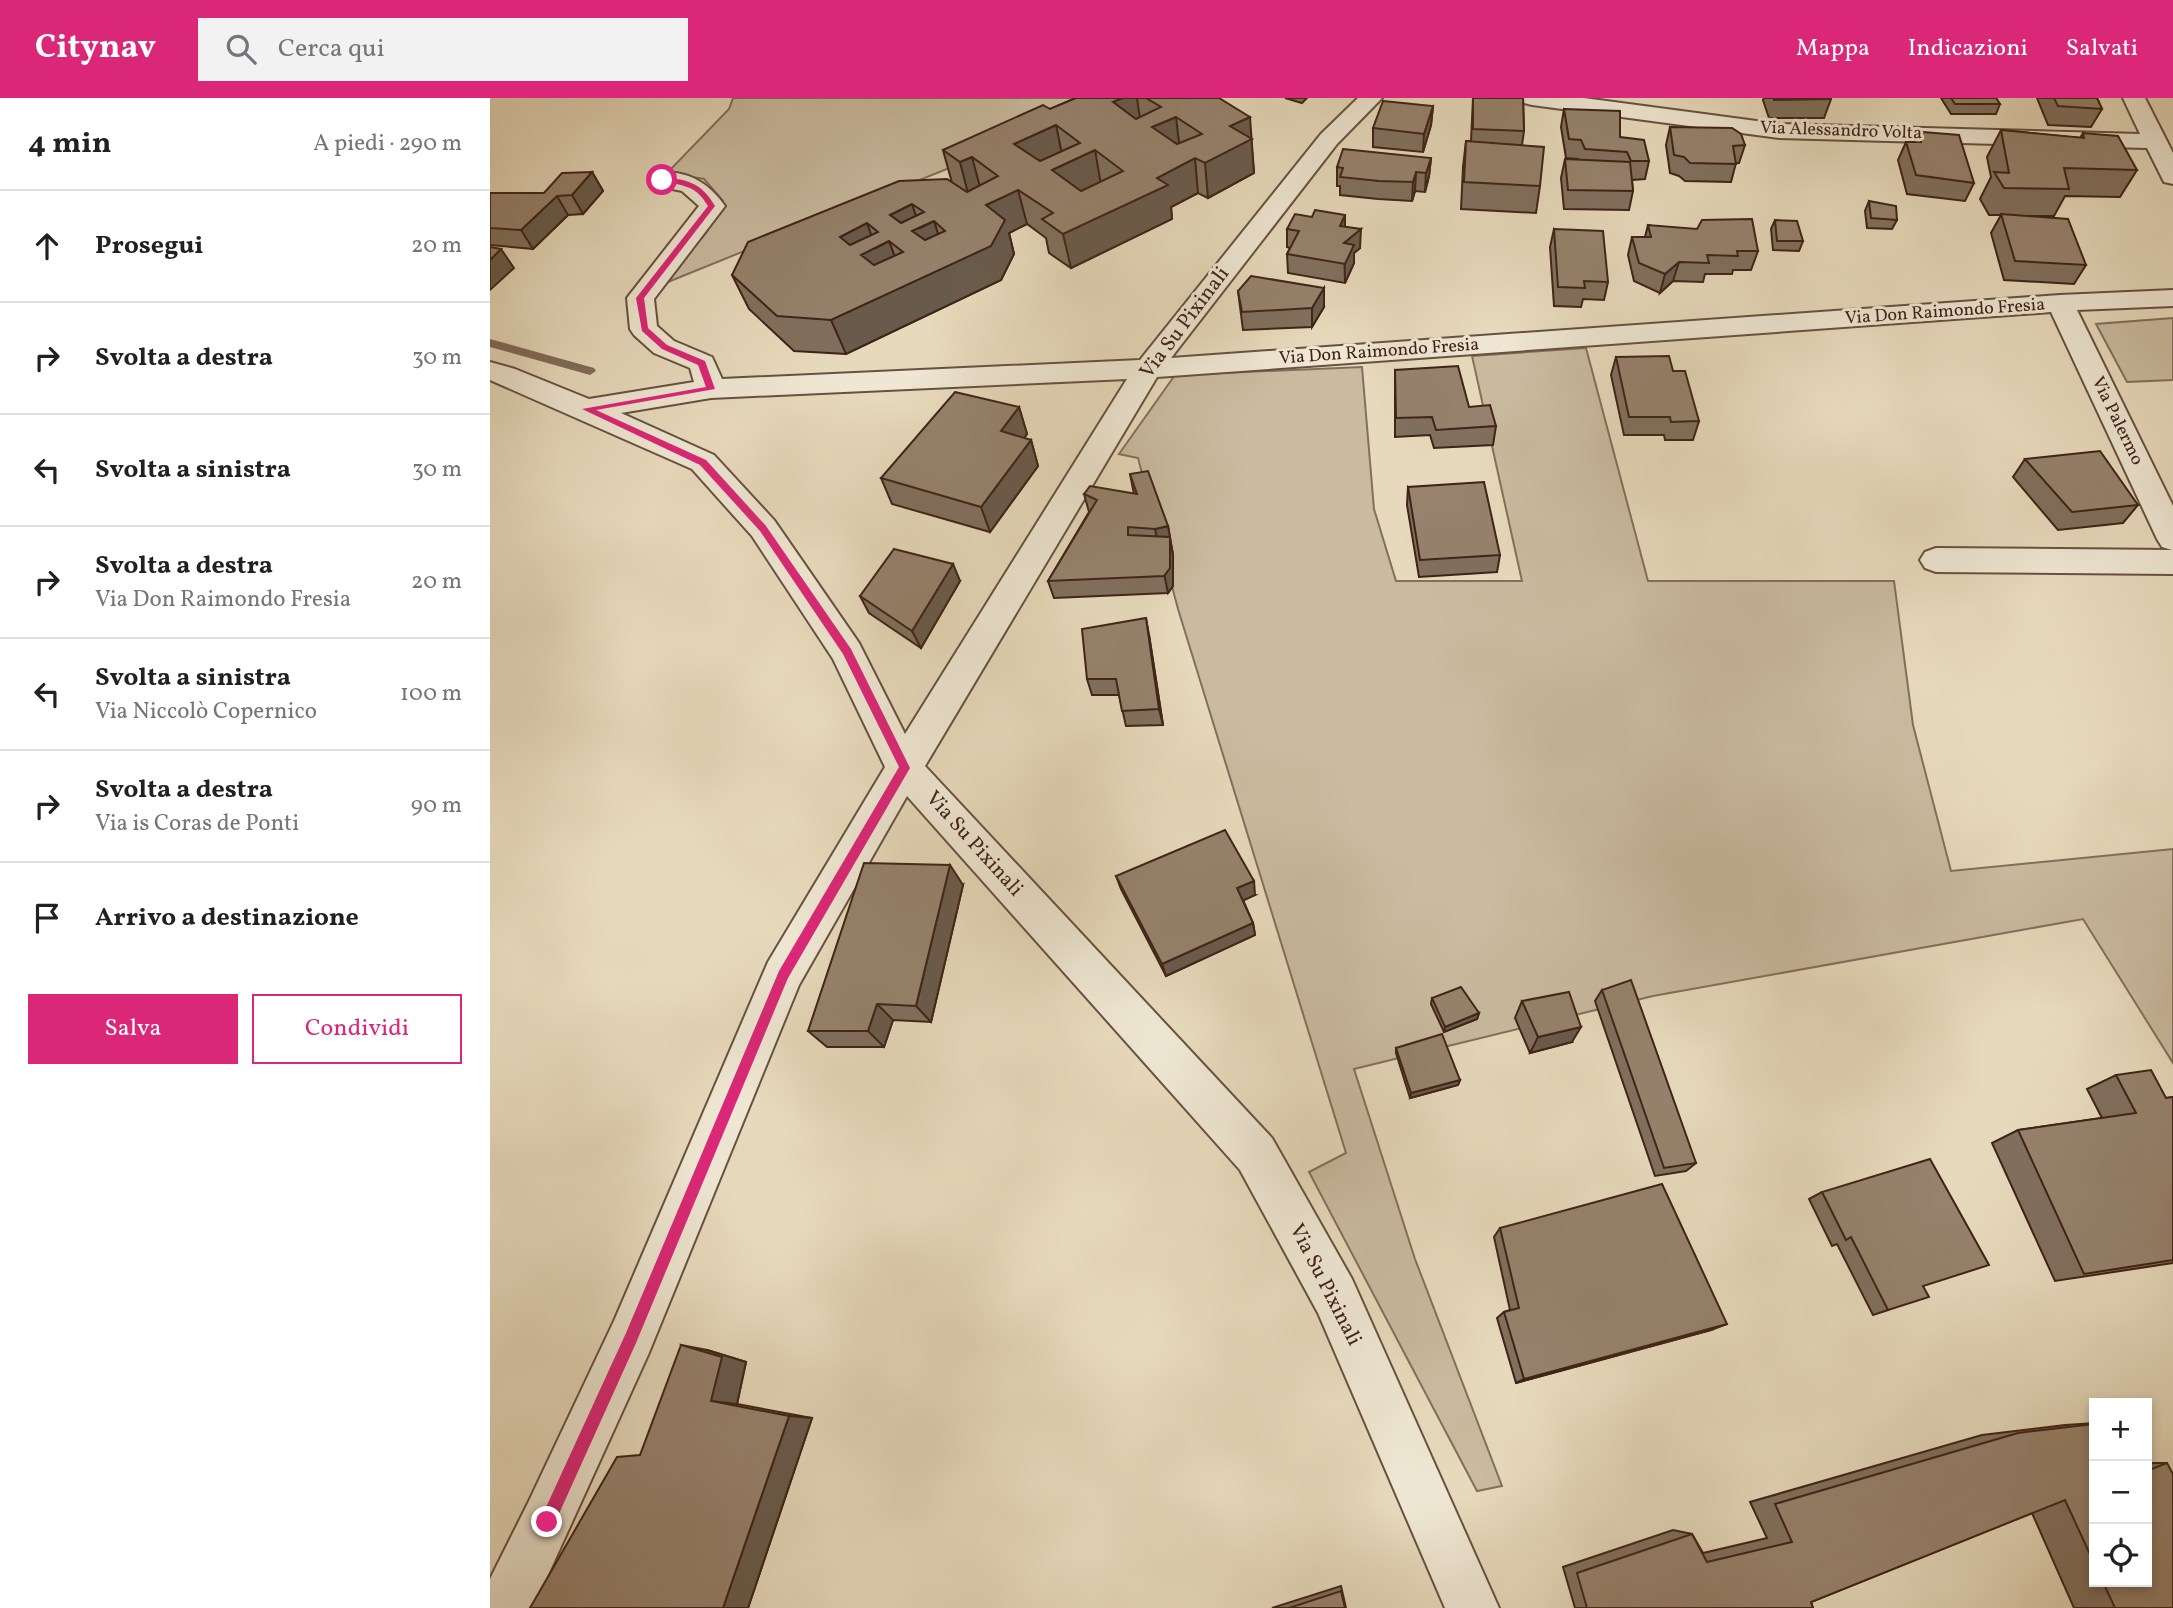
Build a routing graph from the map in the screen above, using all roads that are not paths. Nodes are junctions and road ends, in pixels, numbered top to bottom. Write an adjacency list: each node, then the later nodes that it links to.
1 (1371, 98): 9 (street, Via Su Pixinali)
2 (1531, 98): 4 (street, Via Alessandro Volta)
3 (2134, 98): 4 (street)
4 (2153, 141): 5 (street)
5 (2173, 177)
6 (662, 180): 11 (street)
7 (2173, 298): 8 (street, Via Don Raimondo Fresia)
8 (2060, 303): 9 (street, Via Don Raimondo Fresia); 13 (street, Via Palermo)
9 (1148, 369): 11 (street, Via Don Raimondo Fresia); 16 (street, Via Su Pixinali)
10 (490, 372): 12 (street)
11 (711, 389): 12 (street, Via Don Raimondo Fresia)
12 (586, 409): 16 (street)
13 (2173, 539)
14 (1936, 560): 15 (street)
15 (2173, 562)
16 (904, 768): 17 (street); 18 (street, Via Su Pixinali)
17 (504, 1608)
18 (1472, 1608)

